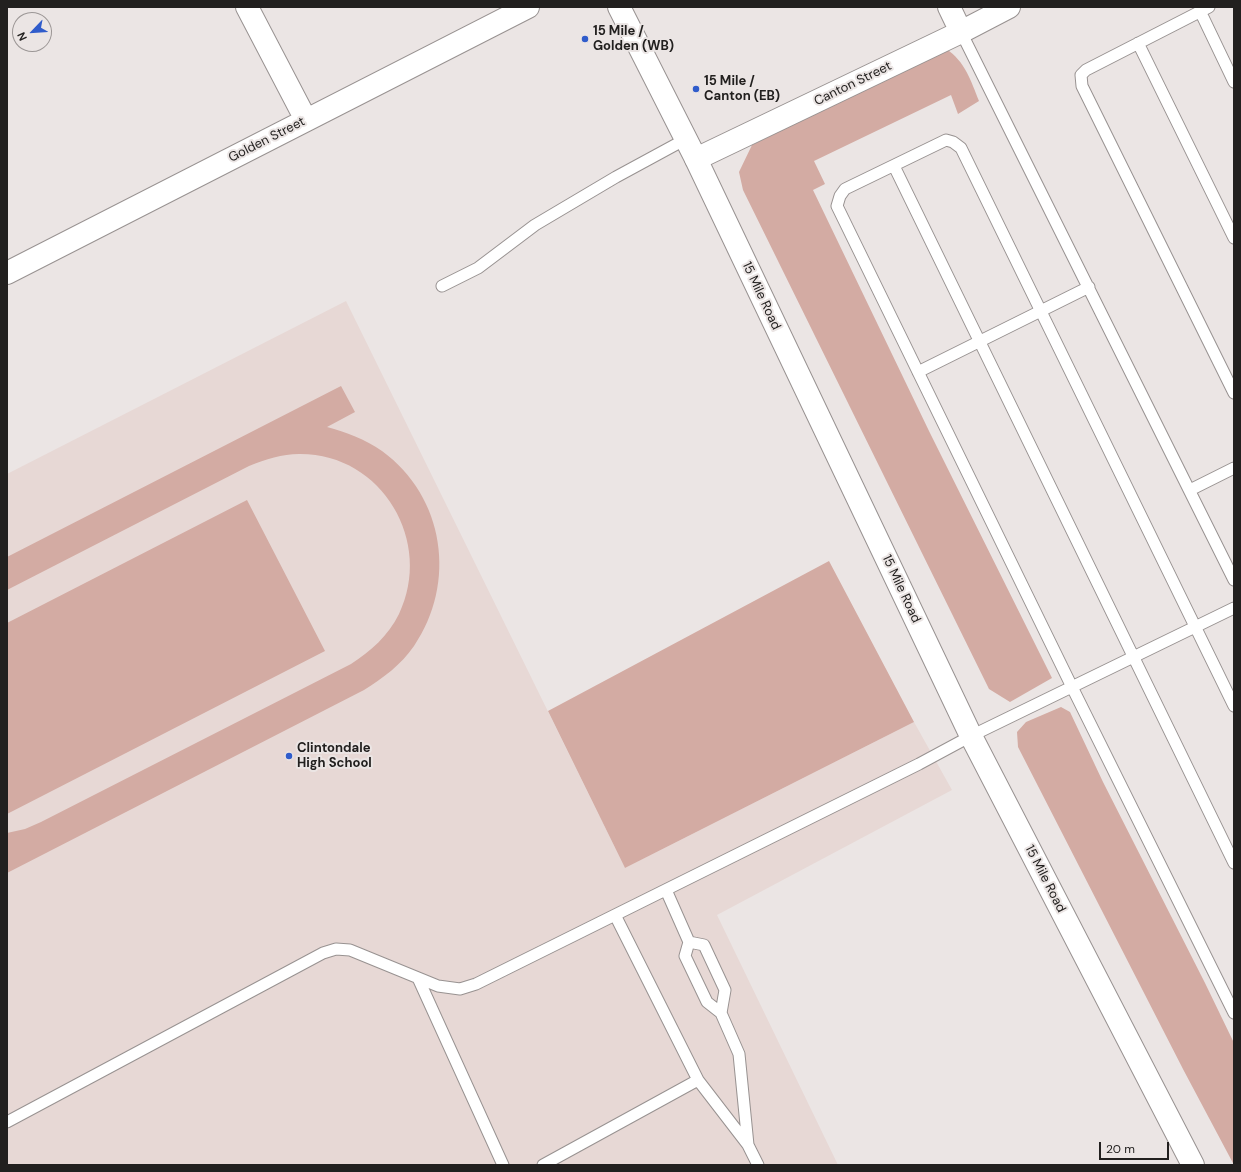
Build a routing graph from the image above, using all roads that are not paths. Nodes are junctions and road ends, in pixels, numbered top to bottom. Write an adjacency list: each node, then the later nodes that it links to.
1 (247, 7): 10 (main road)
2 (528, 7): 10 (main road, Golden Street)
3 (619, 7): 11 (main road, 15 Mile Road)
4 (949, 7): 7 (main road)
5 (1009, 7): 7 (main road, Canton Street)
6 (1204, 9): 8 (lane); 9 (lane)
7 (961, 32): 12 (main road, Canton Street); 17 (lane)
8 (1138, 43): 14 (lane); 21 (lane)
9 (1234, 82)
10 (306, 120): 15 (main road, Golden Street)
11 (686, 139): 12 (main road, 15 Mile Road); 16 (lane)
12 (696, 160): 30 (main road, 15 Mile Road)
13 (894, 166): 18 (lane); 19 (lane); 20 (lane)
14 (1234, 238)
15 (7, 273)
16 (442, 286)
17 (1088, 287): 18 (lane); 23 (lane)
18 (1041, 311): 19 (lane); 26 (lane)
19 (980, 341): 20 (lane); 27 (lane)
20 (918, 372): 28 (lane)
21 (1234, 393)
22 (1234, 468): 23 (lane)
23 (1190, 490): 24 (lane)
24 (1234, 580)
25 (1234, 608): 26 (lane)
26 (1195, 627): 27 (lane); 29 (lane)
27 (1133, 657): 28 (lane); 31 (lane)
28 (1072, 687): 30 (lane); 36 (lane)
29 (1234, 706)
30 (971, 736): 32 (lane); 45 (main road, 15 Mile Road)
31 (1234, 863)
32 (666, 890): 33 (lane); 34 (lane)
33 (615, 915): 35 (lane); 39 (lane)
34 (689, 942): 37 (lane); 37 (lane)
35 (418, 978): 40 (lane); 42 (lane)
36 (1231, 998): 38 (lane)
37 (720, 1013): 41 (lane)
38 (1234, 1013)
39 (698, 1080): 41 (lane); 43 (lane)
40 (7, 1122)
41 (748, 1145): 44 (lane)
42 (503, 1165)
43 (543, 1165)
44 (758, 1165)
45 (1193, 1165)

